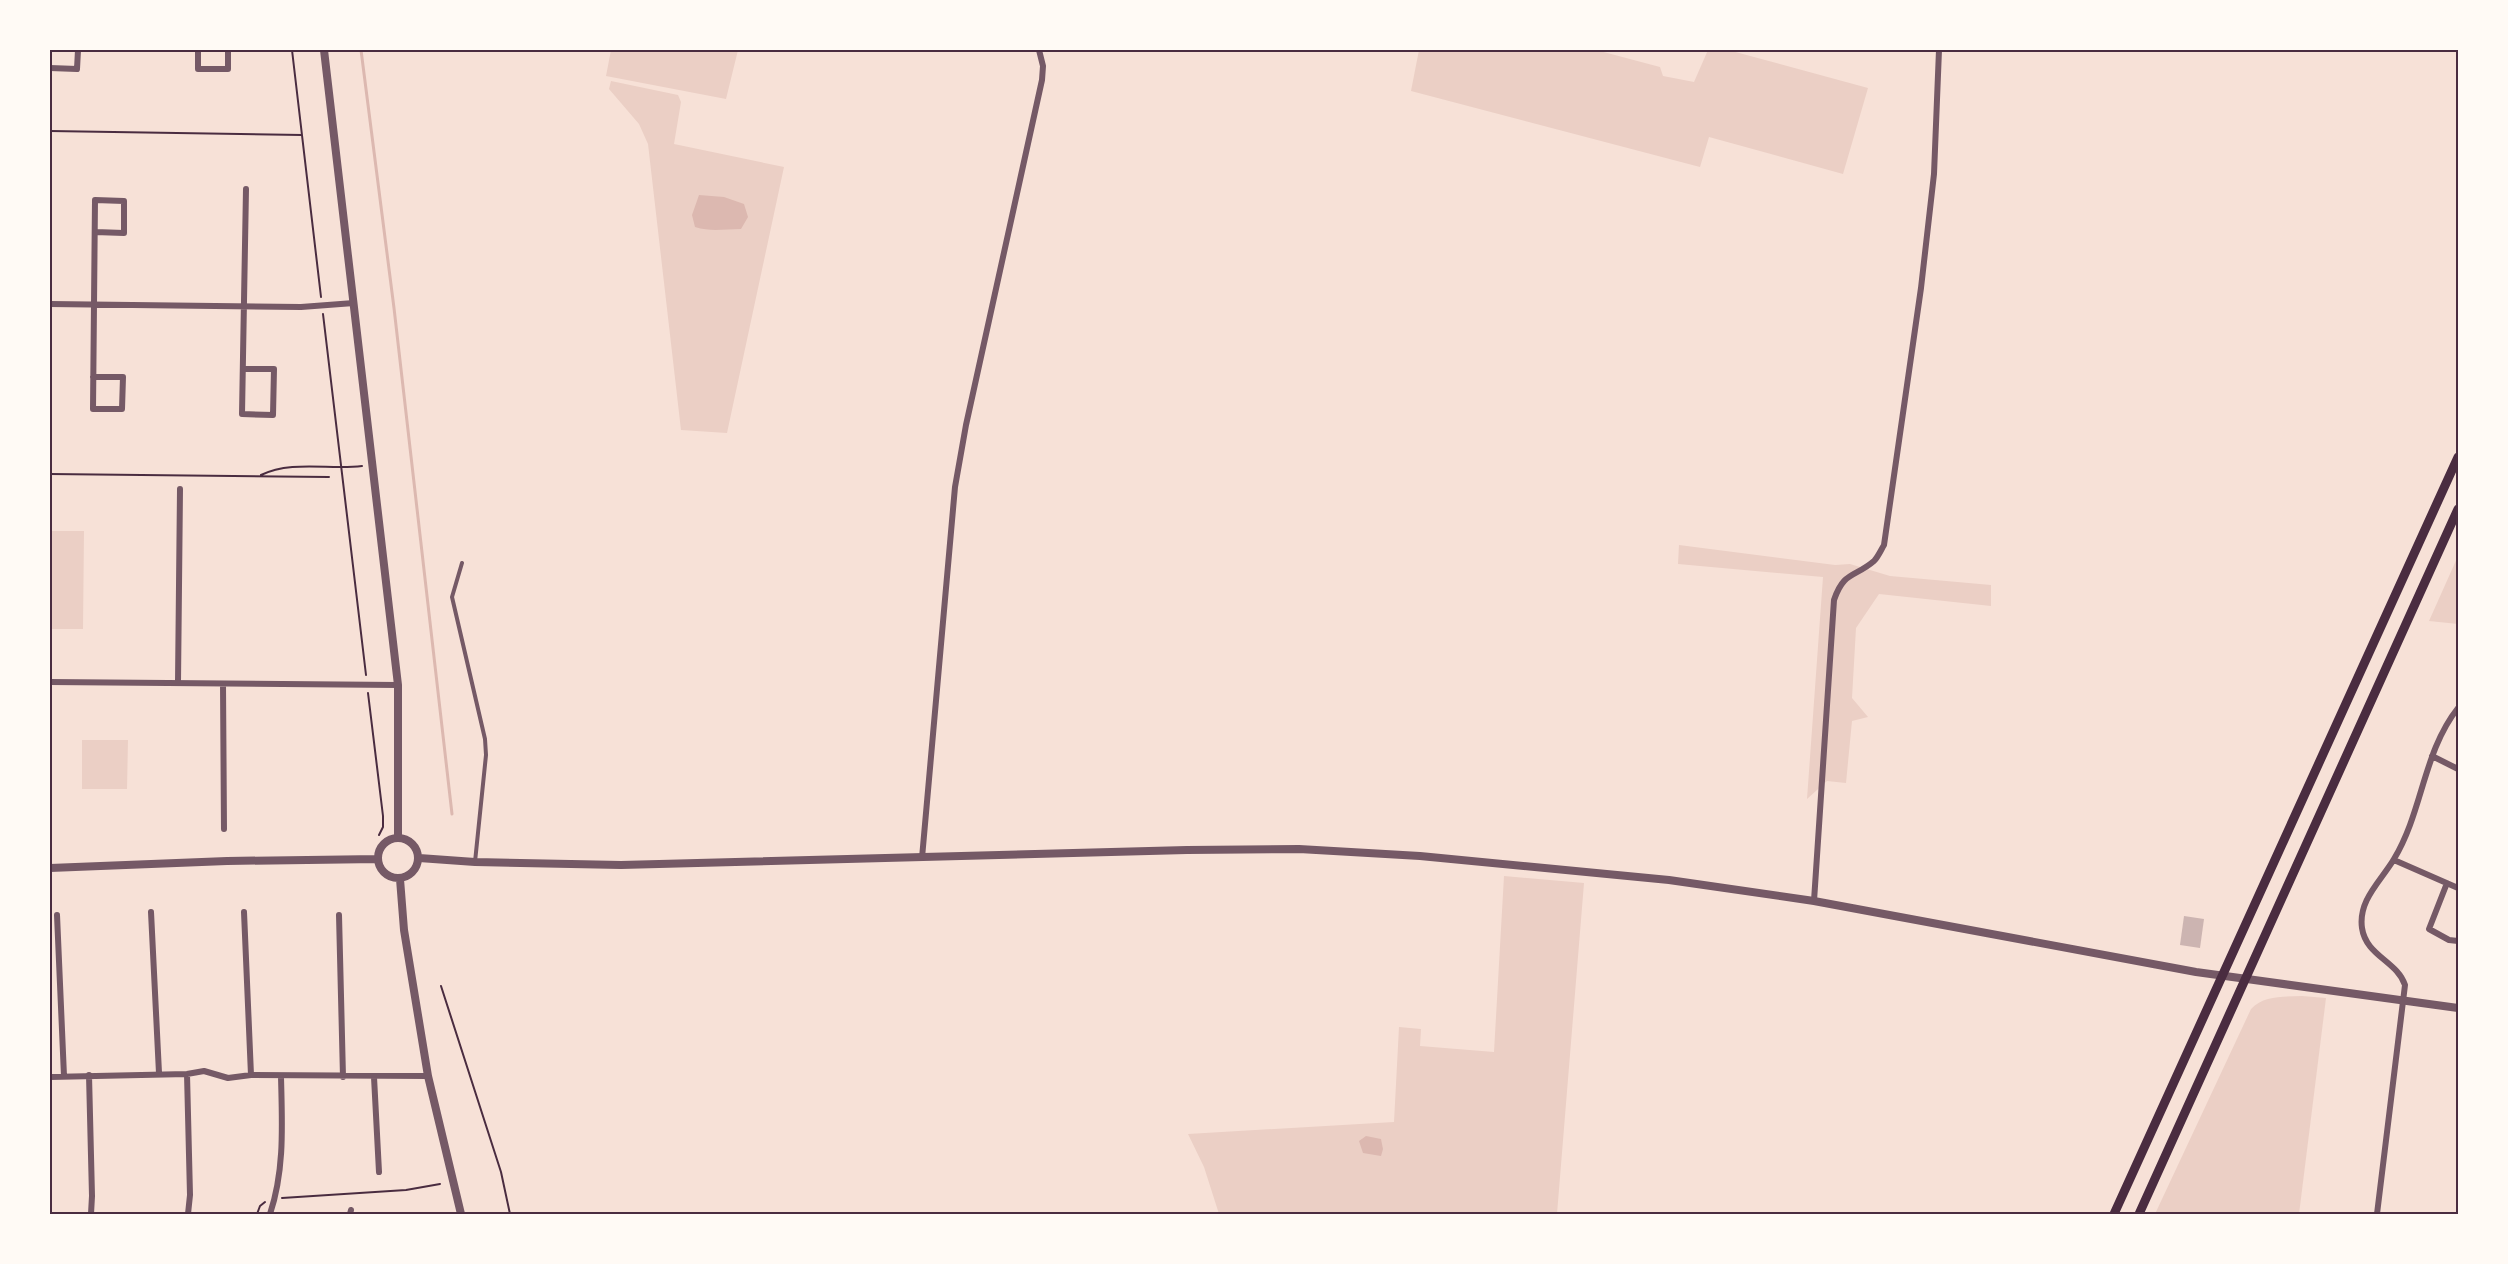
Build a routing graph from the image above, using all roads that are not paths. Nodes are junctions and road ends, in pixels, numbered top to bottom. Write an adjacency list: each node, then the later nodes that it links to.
1 (78, 50): 7 (street)
2 (198, 50): 3 (street)
3 (228, 50)
4 (324, 50): 10 (street)
5 (1939, 50): 38 (street)
6 (1041, 51): 30 (street)
7 (50, 68)
8 (246, 189): 13 (street)
9 (95, 232): 9 (street); 12 (street)
10 (354, 303): 13 (street); 23 (street)
11 (50, 304): 12 (street)
12 (94, 304): 13 (street); 15 (street)
13 (244, 306): 14 (street)
14 (243, 369): 14 (street)
15 (93, 377): 15 (street)
16 (2458, 457): 44 (main road)
17 (180, 489): 21 (street)
18 (2458, 509): 45 (main road)
19 (462, 563): 33 (lane)
20 (50, 682): 21 (street)
21 (178, 683): 22 (street)
22 (223, 684): 23 (street); 27 (street)
23 (398, 685): 28 (street)
24 (2458, 708): 25 (street)
25 (2432, 756): 26 (street); 32 (street)
26 (2458, 770)
27 (224, 829)
28 (398, 838): 29 (street); 31 (street)
29 (419, 858): 33 (street); 35 (street)
30 (922, 858): 33 (street); 38 (street)
31 (378, 859): 34 (street); 35 (street)
32 (2394, 860): 36 (street); 46 (street)
33 (475, 862)
34 (50, 868)
35 (400, 879): 54 (street)
36 (2447, 883): 37 (street); 43 (street)
37 (2458, 888)
38 (1814, 901): 44 (street)
39 (151, 912): 48 (street)
40 (244, 912): 52 (street)
41 (57, 915): 51 (street)
42 (339, 915): 56 (street)
43 (2458, 941)
44 (2223, 975): 45 (street); 63 (main road)
45 (2245, 978): 46 (street); 64 (main road)
46 (2403, 1001): 47 (street); 65 (street)
47 (2458, 1008)
48 (159, 1073): 49 (street); 50 (street)
49 (187, 1074): 52 (street); 60 (street)
50 (89, 1075): 51 (street); 59 (street)
51 (64, 1076): 55 (street)
52 (250, 1076): 53 (street)
53 (281, 1076): 56 (street); 61 (street)
54 (428, 1076): 57 (street); 62 (street)
55 (50, 1077)
56 (343, 1077): 57 (street)
57 (374, 1077): 58 (street)
58 (379, 1172)
59 (91, 1215)
60 (188, 1215)
61 (270, 1215)
62 (461, 1215)
63 (2114, 1215)
64 (2139, 1215)
65 (2377, 1215)

